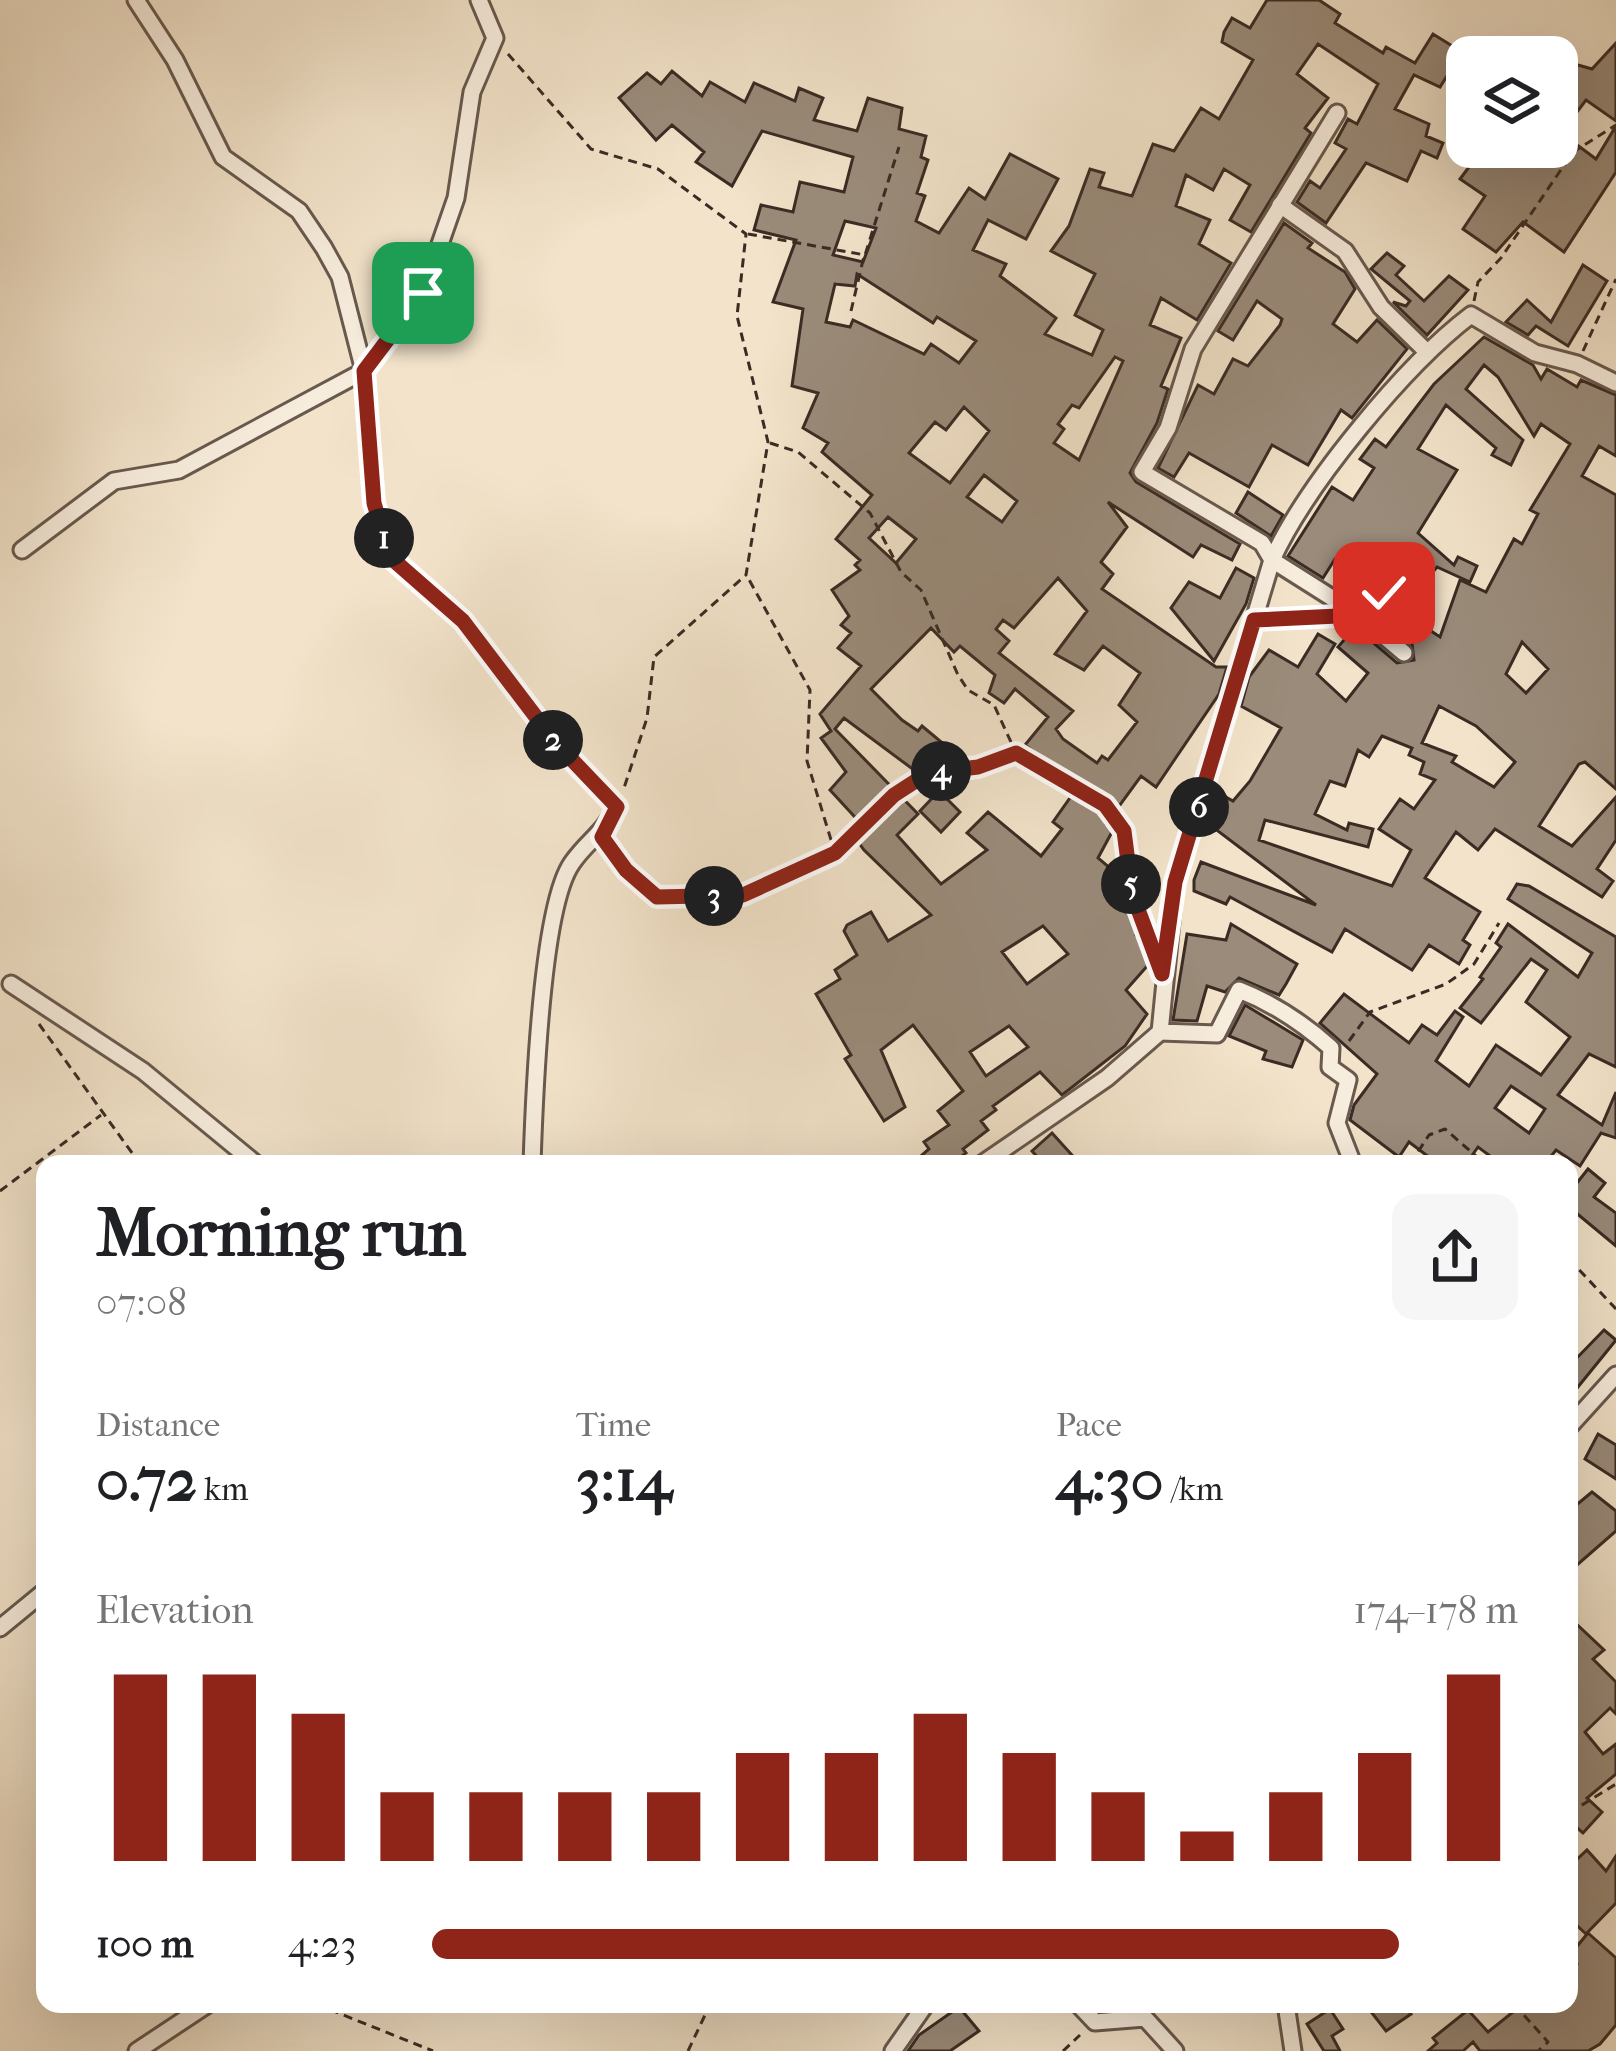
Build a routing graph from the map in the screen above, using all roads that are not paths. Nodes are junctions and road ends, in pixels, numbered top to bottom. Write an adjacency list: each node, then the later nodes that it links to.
1 (136, 0): 6 (street)
2 (479, 0): 6 (street)
3 (1337, 113): 4 (street)
4 (1280, 205): 5 (street); 9 (street)
5 (1425, 350): 7 (street); 9 (street)
6 (364, 371): 8 (street); 14 (street)
7 (1616, 383)
8 (22, 550)
9 (1272, 560): 10 (street); 12 (street)
10 (1404, 652)
11 (10, 984): 13 (street)
12 (1160, 1032): 15 (street); 16 (street)
13 (245, 1155)
14 (532, 1155)
15 (995, 1155)
16 (1349, 1155)
17 (1616, 1376): 18 (street)
18 (1578, 1417)
19 (36, 1598): 20 (street)
20 (0, 1628)
21 (194, 2013): 25 (street)
22 (920, 2013): 26 (street)
23 (1086, 2013): 27 (street)
24 (1287, 2013): 28 (street)
25 (137, 2051)
26 (893, 2051)
27 (1175, 2051)
28 (1293, 2051)

